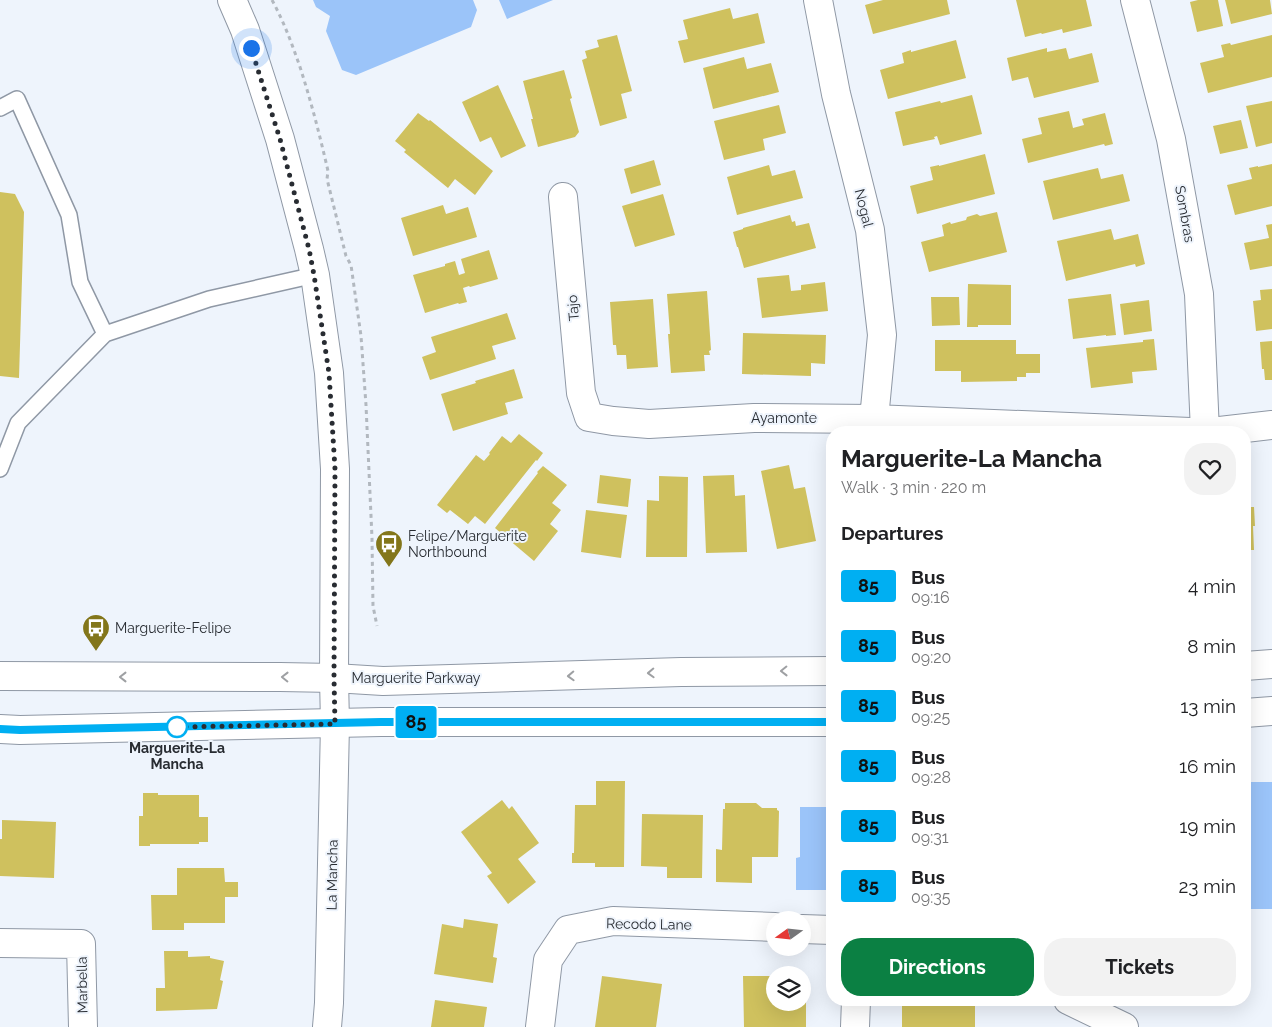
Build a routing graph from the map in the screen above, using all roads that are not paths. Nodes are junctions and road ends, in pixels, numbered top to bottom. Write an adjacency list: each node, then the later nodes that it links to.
1 (232, 0): 6 (street, La Mancha)
2 (818, 0): 9 (street, Nogal)
3 (1135, 0): 12 (street, Sombras)
4 (0, 108): 7 (lane)
5 (563, 198): 8 (street, Tajo)
6 (314, 275): 7 (lane); 19 (street, La Mancha)
7 (105, 334): 14 (lane)
8 (588, 417): 9 (street, Ayamonte)
9 (874, 419): 11 (street, Ayamonte)
10 (1272, 425): 13 (street)
11 (1044, 426)
12 (1205, 426)
13 (1251, 427)
14 (0, 468)
15 (1272, 664): 16 (street)
16 (1251, 666)
17 (826, 671): 19 (street, Marguerite Parkway, one-way to 19)
18 (0, 676): 19 (street, Marguerite Parkway, one-way to 18)
19 (334, 678): 23 (street, La Mancha)
20 (1272, 711): 21 (street)
21 (1251, 713)
22 (826, 722): 23 (street)
23 (335, 724): 24 (street); 32 (street, La Mancha)
24 (0, 729)
25 (766, 928): 33 (street, Recodo Lane)
26 (811, 929): 27 (street)
27 (826, 930)
28 (0, 943): 31 (street, Marbella)
29 (856, 1006): 34 (street)
30 (1080, 1006): 35 (street)
31 (83, 1027)
32 (327, 1027)
33 (540, 1027)
34 (856, 1027)
35 (1124, 1027)

